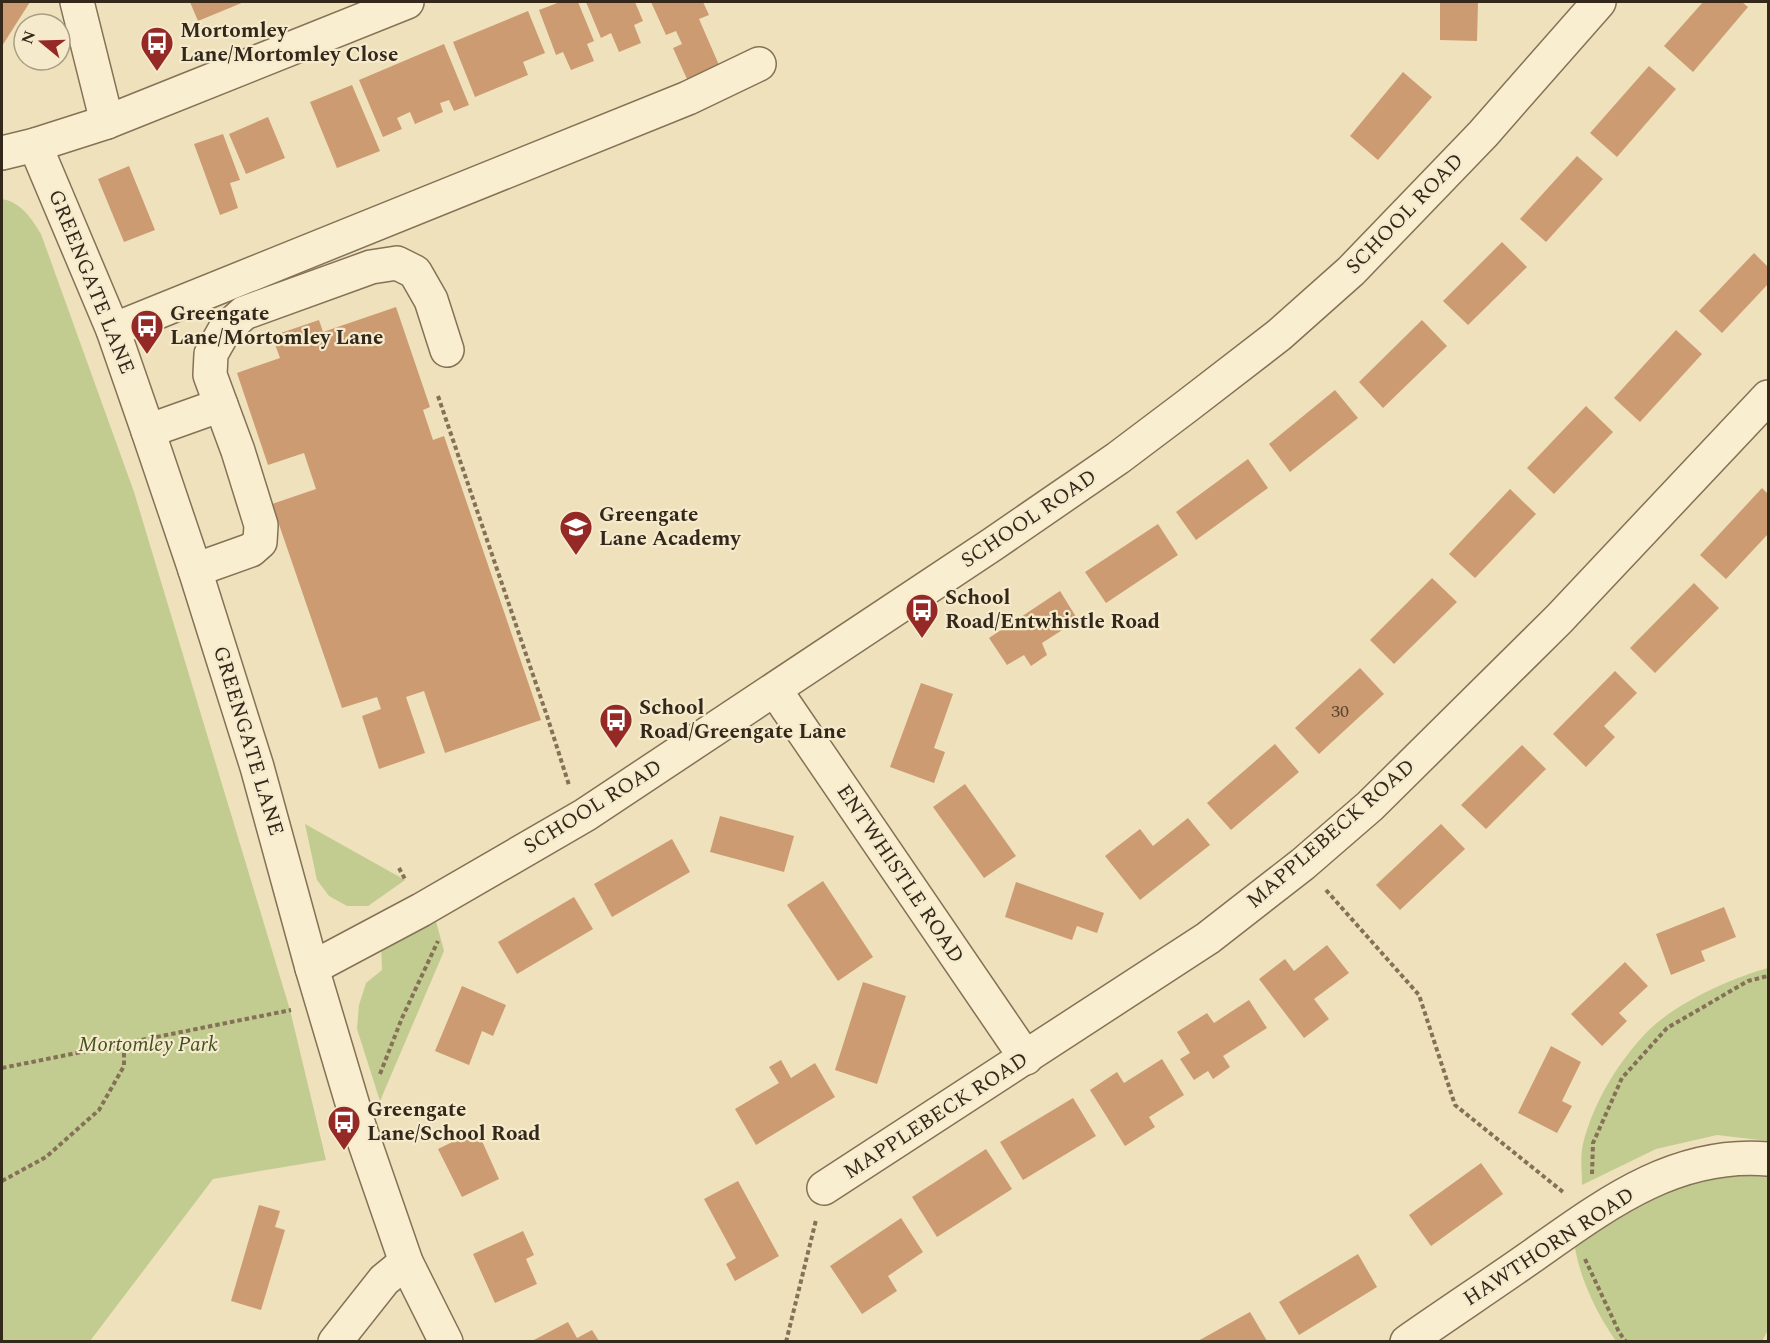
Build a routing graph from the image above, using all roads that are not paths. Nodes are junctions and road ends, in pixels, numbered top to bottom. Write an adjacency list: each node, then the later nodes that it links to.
1 (77, 2): 5 (street)
2 (407, 2): 5 (street)
3 (1599, 2): 14 (street, SCHOOL ROAD)
4 (759, 64): 8 (street)
5 (107, 122): 6 (street)
6 (35, 145): 7 (street); 8 (street, GREENGATE LANE)
7 (2, 153)
8 (113, 330): 12 (street, GREENGATE LANE)
9 (447, 350): 11 (street)
10 (1768, 397): 16 (street, MAPPLEBECK ROAD)
11 (221, 405): 12 (street); 13 (street)
12 (148, 431): 13 (street, GREENGATE LANE)
13 (195, 570): 15 (street, GREENGATE LANE)
14 (775, 690): 15 (street, SCHOOL ROAD); 16 (street, ENTWHISTLE ROAD)
15 (312, 968): 19 (street, GREENGATE LANE)
16 (1026, 1058): 18 (street, MAPPLEBECK ROAD)
17 (1768, 1159): 22 (street, HAWTHORN ROAD)
18 (824, 1188)
19 (406, 1262): 20 (street); 21 (street, GREENGATE LANE)
20 (334, 1341)
21 (446, 1341)
22 (1407, 1341)

